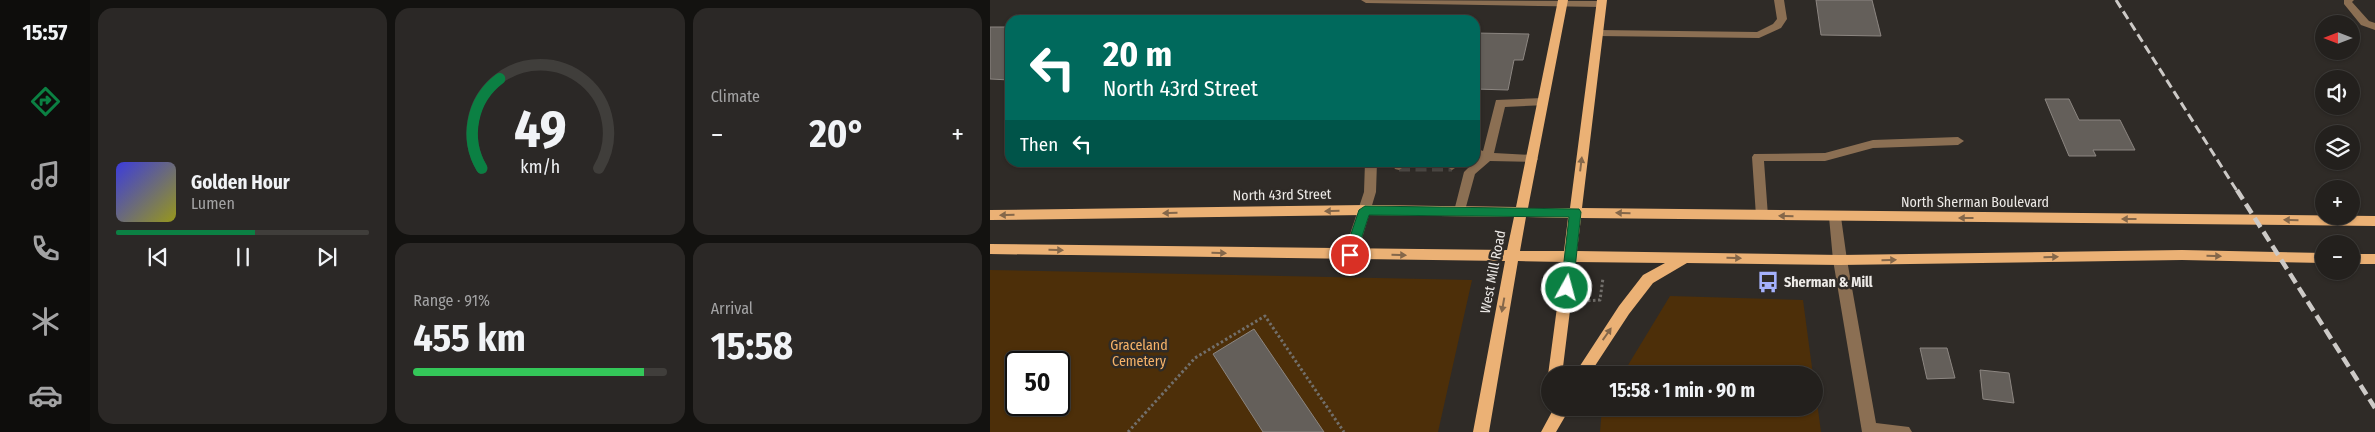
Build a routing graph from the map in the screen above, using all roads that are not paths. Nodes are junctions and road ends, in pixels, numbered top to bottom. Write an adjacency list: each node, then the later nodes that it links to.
1 (1366, 0): 4 (street)
2 (1779, 0): 7 (street)
3 (2348, 0): 6 (street)
4 (1562, 2): 5 (street); 8 (main road, West Mill Road)
5 (1602, 2): 7 (main road)
6 (2375, 27)
7 (1598, 33): 19 (main road, one-way to 7)
8 (1543, 102): 11 (street); 12 (main road, West Mill Road)
9 (1958, 142): 21 (street)
10 (1480, 154): 11 (street)
11 (1487, 157): 12 (street); 13 (street)
12 (1532, 158): 18 (main road, West Mill Road)
13 (1480, 163)
14 (1371, 167): 16 (street)
15 (1476, 167): 17 (street)
16 (1365, 210): 17 (main road, North 43rd Street); 20 (main road, North 43rd Street, one-way to 20); 25 (street)
17 (1460, 211): 18 (main road, North 43rd Street)
18 (1521, 212): 19 (main road, North 43rd Street); 26 (main road, West Mill Road)
19 (1575, 212): 21 (main road, North Sherman Boulevard, one-way to 19); 28 (main road)
20 (990, 215)
21 (1762, 216): 22 (main road, North Sherman Boulevard, one-way to 21)
22 (1835, 217): 23 (main road, North Sherman Boulevard, one-way to 22); 31 (street)
23 (2375, 220)
24 (990, 249): 25 (main road, one-way to 25)
25 (1350, 255): 26 (main road, one-way to 26)
26 (1512, 257): 28 (main road); 38 (main road, West Mill Road, one-way to 38)
27 (1685, 257): 28 (main road); 31 (main road, one-way to 31); 34 (main road, one-way to 27)
28 (1570, 258): 33 (main road)
29 (2315, 258): 31 (main road, one-way to 29)
30 (2360, 259): 32 (main road)
31 (1840, 260): 37 (street)
32 (2375, 260)
33 (1557, 366)
34 (1586, 366)
35 (1550, 416): 39 (main road)
36 (1557, 416): 39 (main road)
37 (1870, 431): 40 (street)
38 (1481, 432)
39 (1548, 432)
40 (1904, 432)

